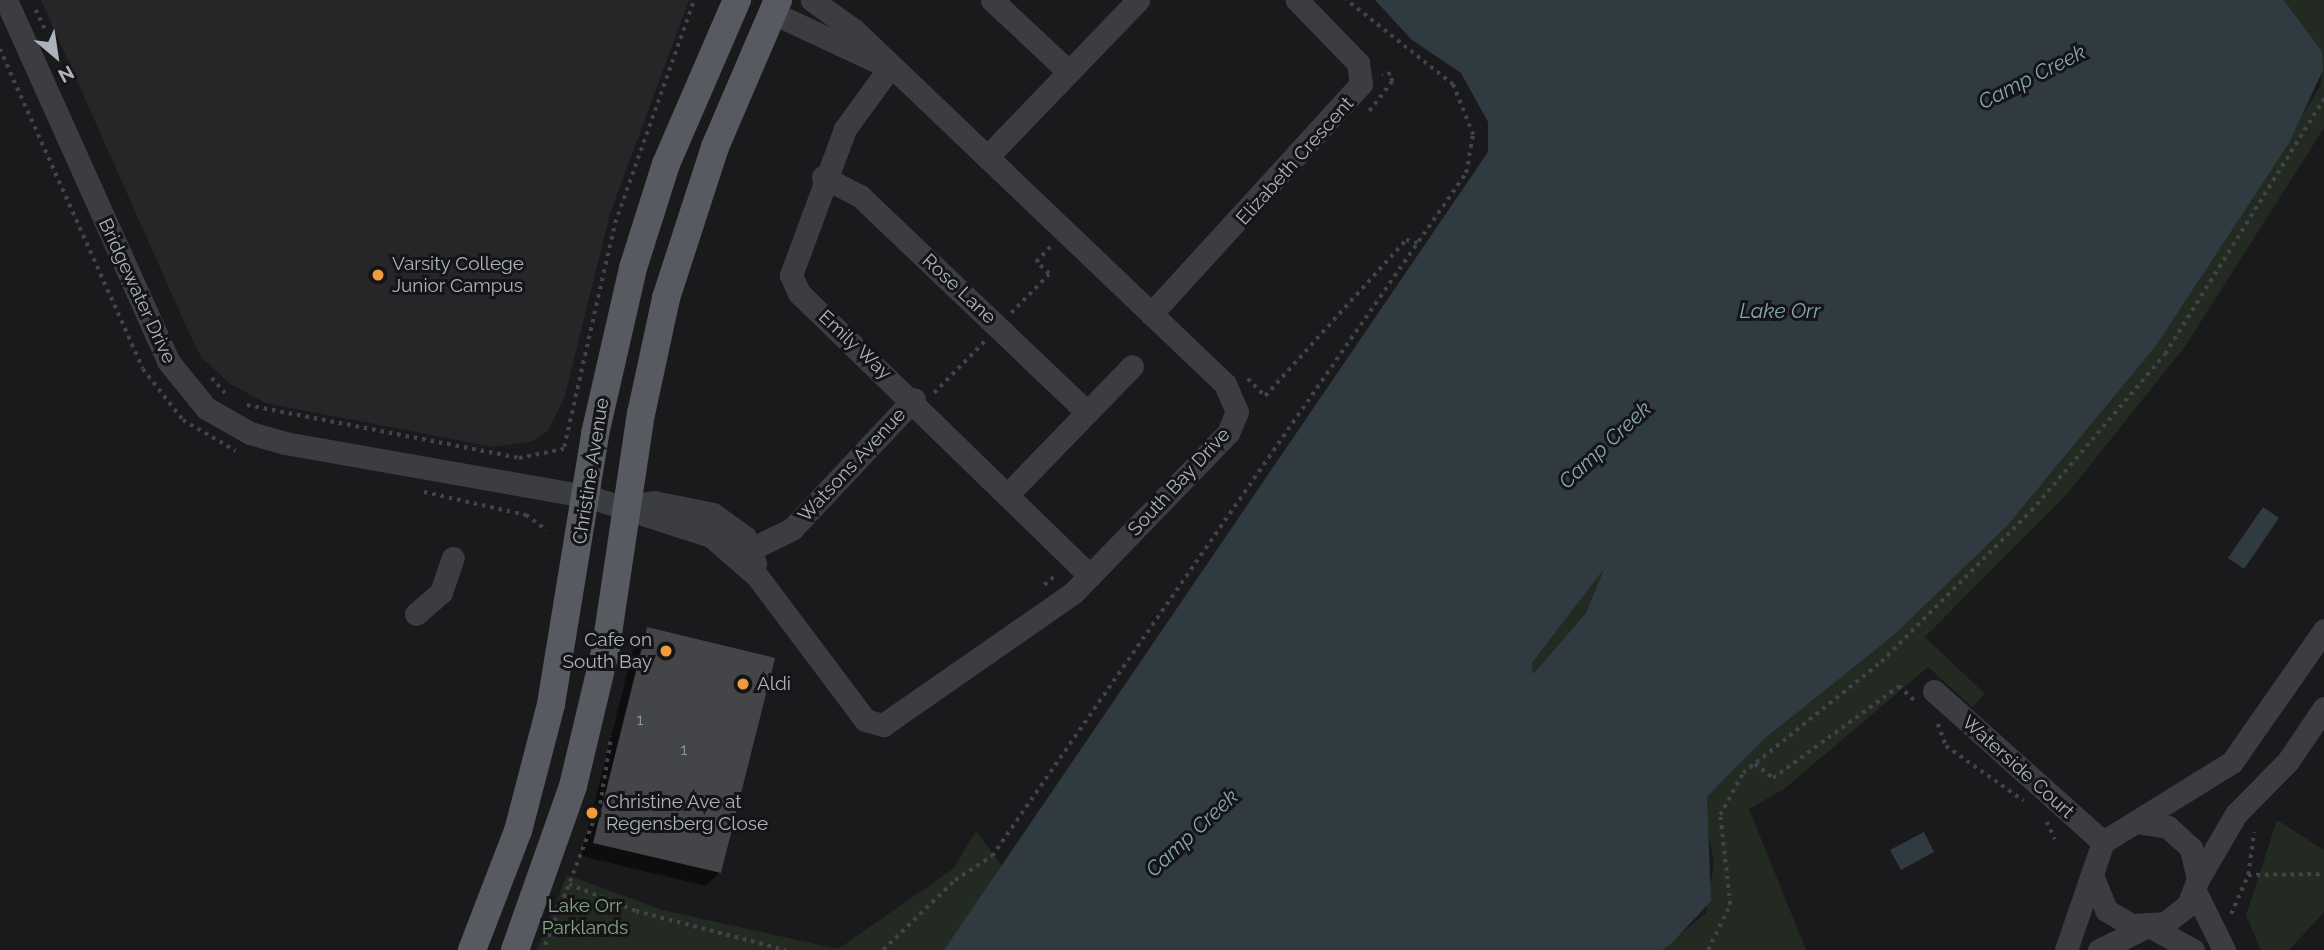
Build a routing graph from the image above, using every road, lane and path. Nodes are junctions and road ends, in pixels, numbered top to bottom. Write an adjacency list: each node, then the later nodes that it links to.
1 (5, 0): 35 (street, Bridgewater Drive)
2 (28, 0): 12 (path)
3 (687, 0): 4 (path)
4 (694, 0)
5 (737, 0): 35 (main road, Christine Avenue)
6 (811, 0): 14 (street, South Bay Drive)
7 (992, 0): 15 (street)
8 (1138, 0): 15 (street)
9 (1297, 0): 23 (street, Elizabeth Crescent)
10 (1346, 0): 21 (path)
11 (767, 4): 14 (street, South Bay Drive); 36 (main road, Christine Avenue)
12 (51, 42)
13 (0, 50): 32 (path)
14 (890, 67): 19 (street, South Bay Drive); 20 (street, Emily Way)
15 (1069, 72): 19 (street)
16 (1382, 75): 18 (path)
17 (2324, 99): 49 (path)
18 (1358, 122)
19 (987, 157): 23 (street, South Bay Drive)
20 (823, 177): 29 (street, Emily Way); 30 (street, Rose Lane)
21 (1418, 243): 28 (path); 65 (path)
22 (1052, 244): 24 (path)
23 (1151, 314): 42 (street, South Bay Drive)
24 (1005, 320)
25 (991, 334): 29 (path)
26 (1132, 366): 30 (street)
27 (203, 368): 31 (path)
28 (1246, 377)
29 (923, 397): 34 (street, Emily Way); 38 (street, Watsons Avenue)
30 (1087, 412): 34 (street)
31 (564, 447)
32 (249, 456)
33 (411, 489): 37 (path)
34 (1008, 494): 42 (street, Emily Way)
35 (587, 496): 36 (street, Bridgewater Drive); 62 (main road, Christine Avenue)
36 (627, 506): 38 (street, South Bay Drive); 41 (street, South Bay Drive); 63 (main road, Christine Avenue)
37 (547, 530)
38 (751, 549): 41 (street, South Bay Drive)
39 (453, 558): 44 (street)
40 (1054, 567): 43 (path)
41 (757, 576): 42 (street, South Bay Drive)
42 (1090, 576)
43 (1038, 590)
44 (416, 614)
45 (2324, 631): 50 (street)
46 (1926, 698): 49 (path); 53 (street, Waterside Court)
47 (2324, 708): 58 (street)
48 (1928, 714): 52 (path)
49 (1755, 764): 61 (path)
50 (2137, 822): 53 (street); 58 (street)
51 (2254, 832): 55 (path)
52 (2055, 839)
53 (2103, 842): 54 (street)
54 (2092, 869): 60 (street); 67 (street)
55 (2248, 874): 56 (path); 59 (path)
56 (2324, 874)
57 (569, 884): 64 (path)
58 (2196, 885): 60 (street); 70 (street)
59 (2229, 920)
60 (2149, 927): 68 (street); 69 (street)
61 (1710, 948): 66 (path)
62 (472, 950)
63 (515, 950)
64 (786, 950)
65 (883, 950)
66 (1716, 950)
67 (2066, 950)
68 (2099, 950)
69 (2193, 950)
70 (2224, 950)

